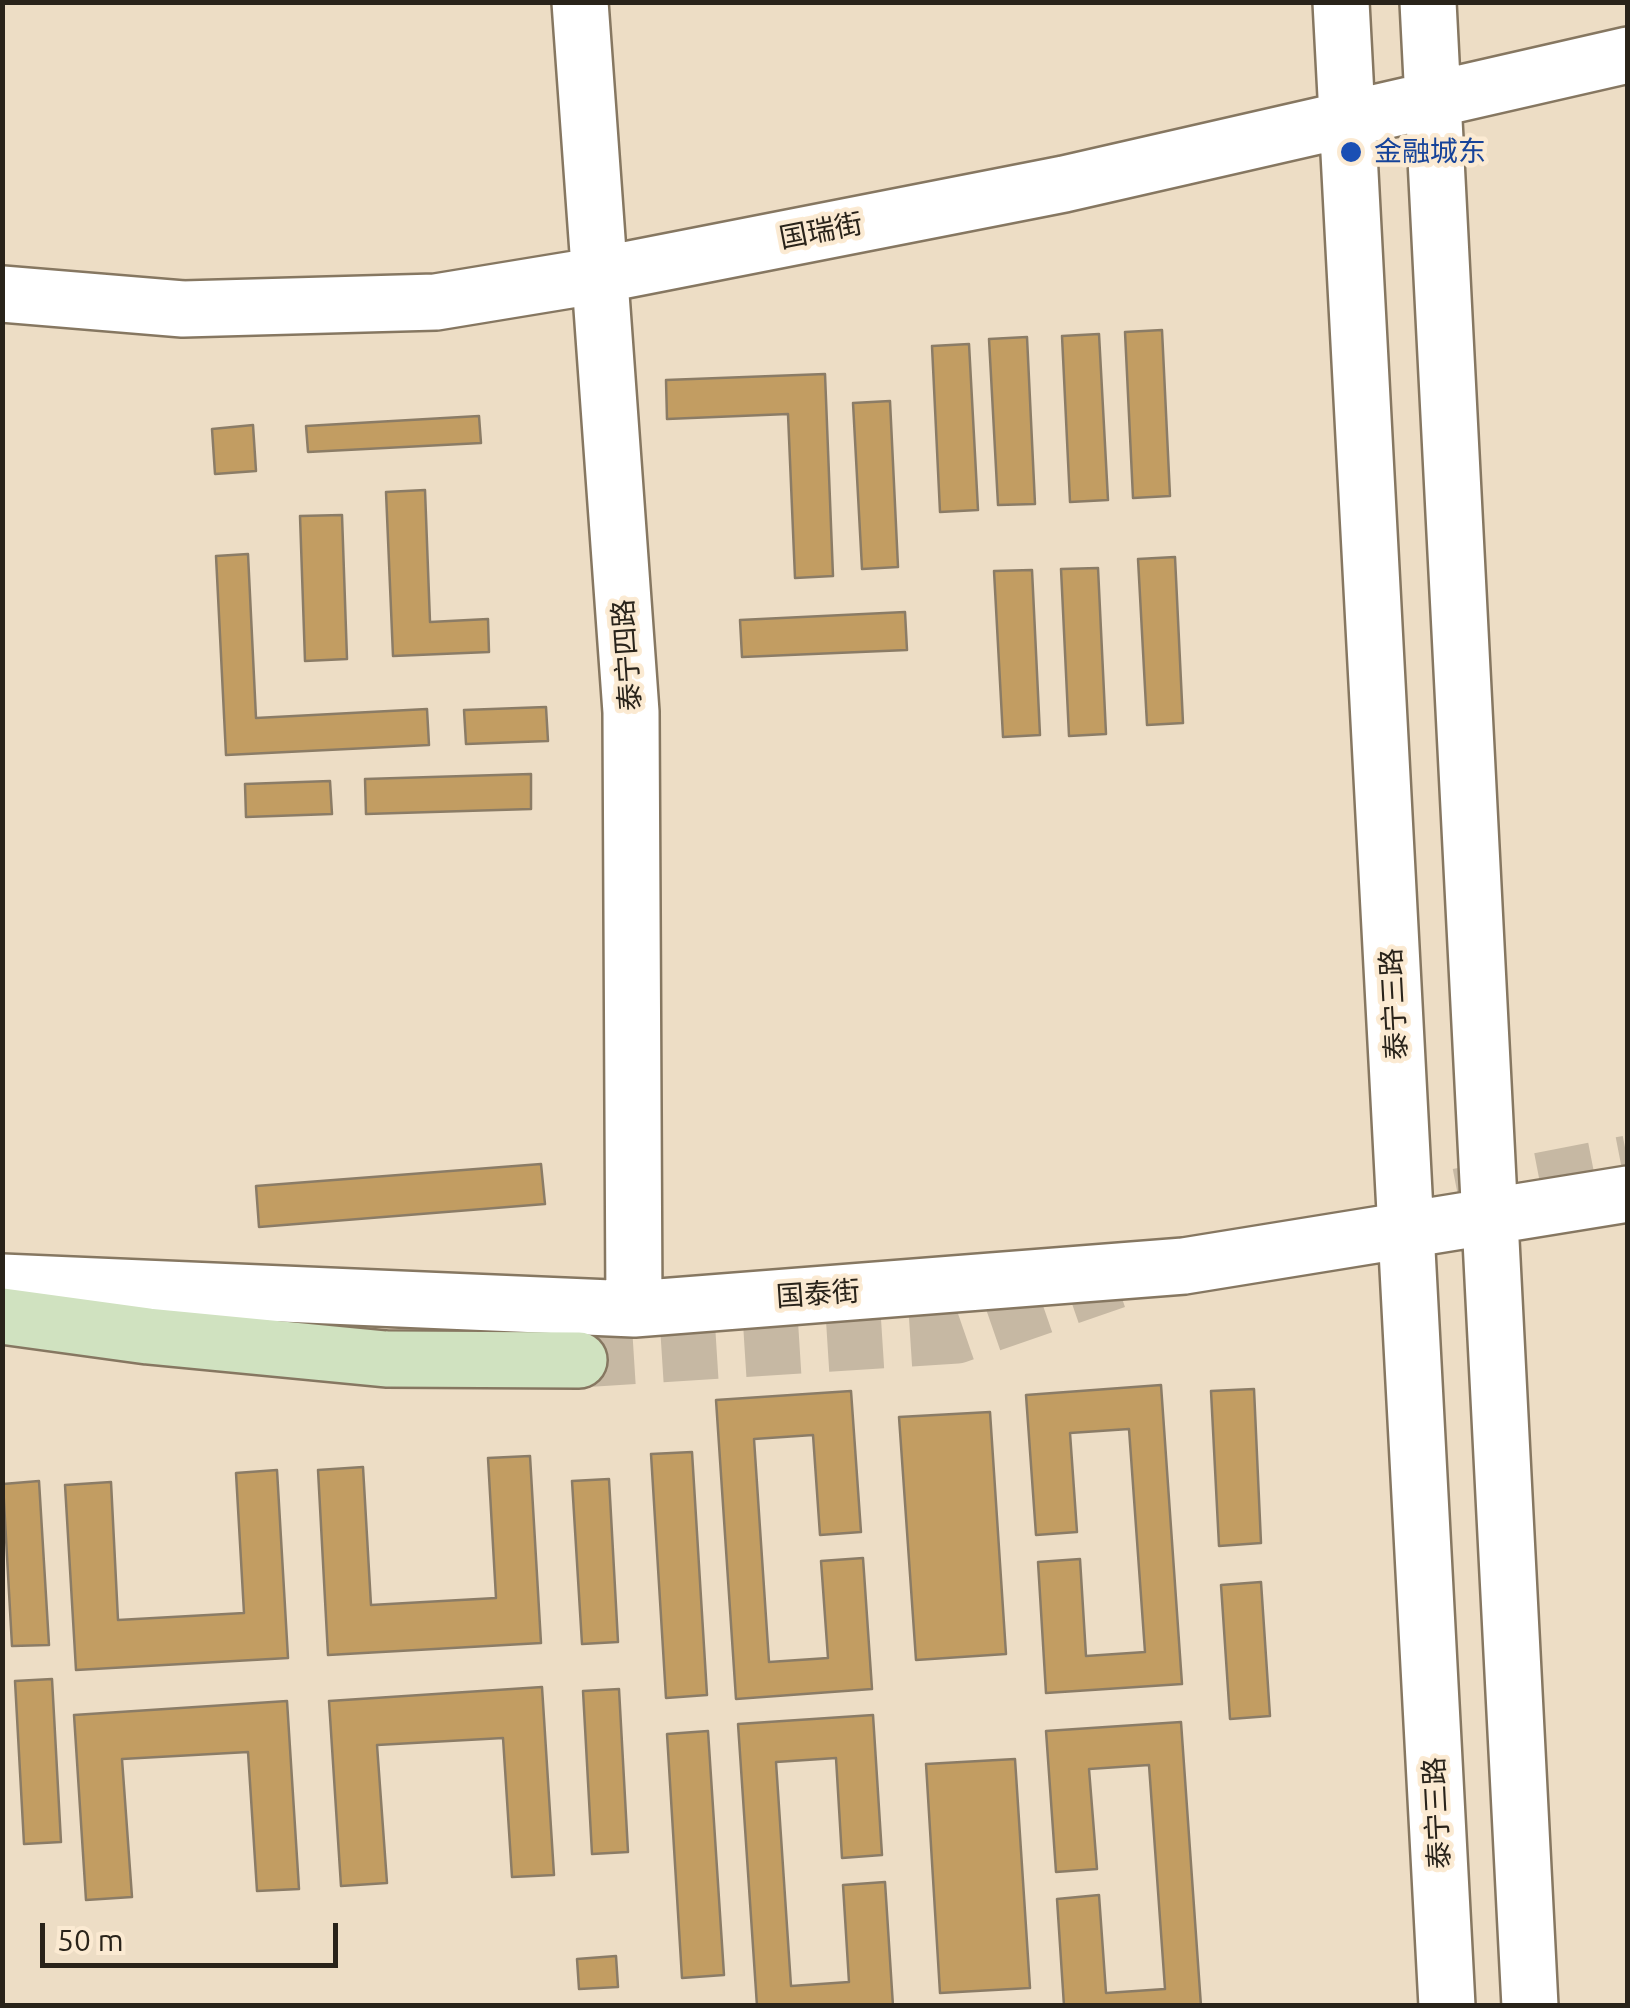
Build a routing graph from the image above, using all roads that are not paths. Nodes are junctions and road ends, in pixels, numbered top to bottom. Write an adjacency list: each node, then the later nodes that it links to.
1 (580, 2): 7 (street, 泰宁四路)
2 (1341, 2): 6 (street, 泰宁三路)
3 (1428, 2): 5 (street)
4 (1628, 55): 5 (street, 国瑞街)
5 (1433, 100): 6 (street, 国瑞街); 10 (street)
6 (1348, 119): 7 (street, 国瑞街); 11 (street, 泰宁三路)
7 (600, 275): 8 (street, 国瑞街); 13 (street, 泰宁四路)
8 (2, 294)
9 (1628, 1194): 10 (street, 国泰街)
10 (1488, 1217): 11 (street, 国泰街); 17 (street)
11 (1406, 1230): 13 (street, 国泰街); 16 (street, 泰宁三路)
12 (2, 1282): 13 (street, 国泰街)
13 (634, 1309)
14 (2, 1316): 15 (main road)
15 (580, 1360)
16 (1447, 2006)
17 (1530, 2006)

